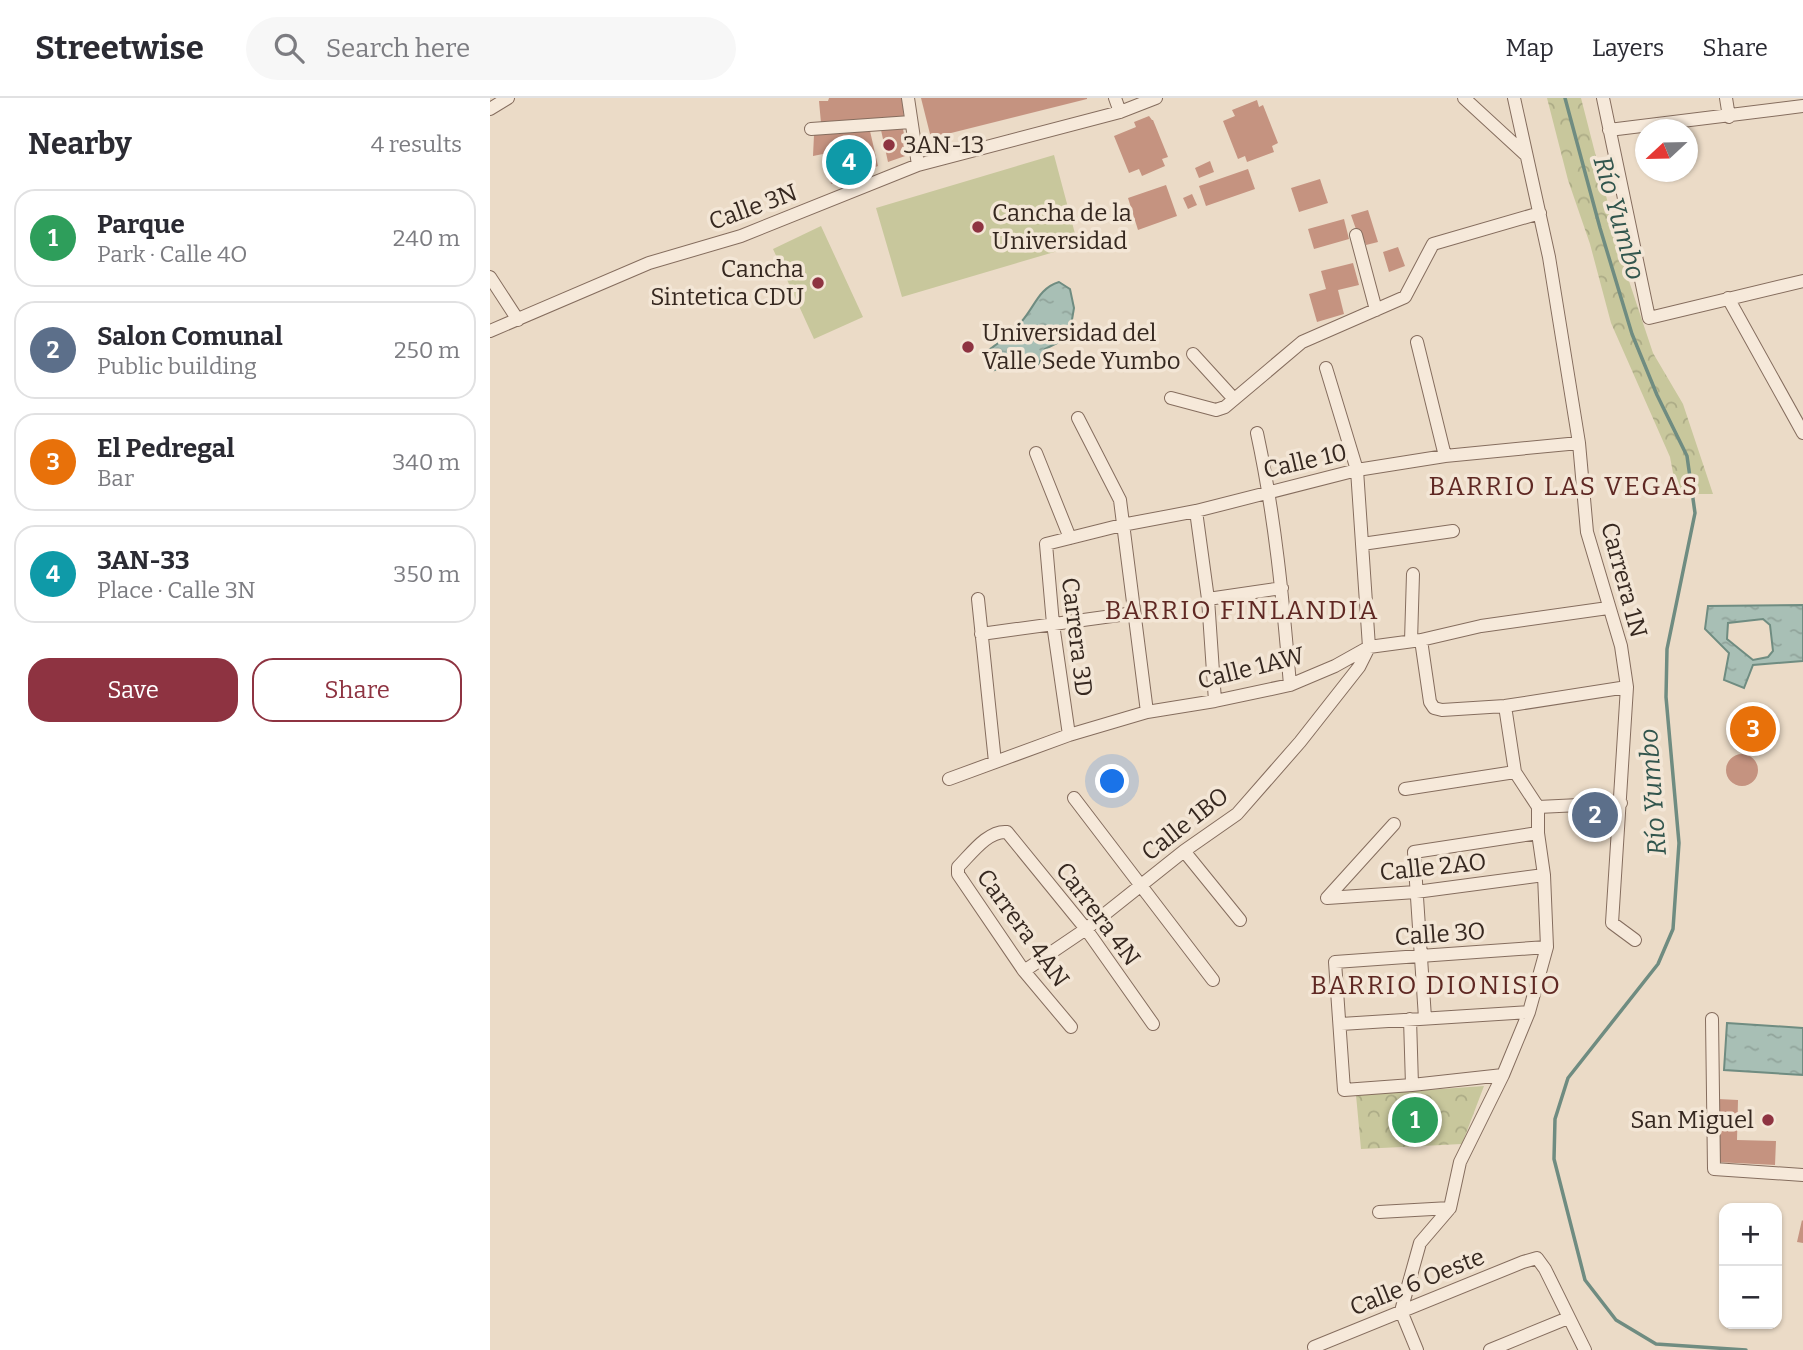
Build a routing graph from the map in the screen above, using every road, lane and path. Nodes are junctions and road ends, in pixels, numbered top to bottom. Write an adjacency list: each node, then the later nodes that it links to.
1 (508, 98): 10 (street)
2 (908, 98): 13 (street)
3 (1115, 98): 11 (street)
4 (1156, 98): 11 (street, Calle 3N)
5 (1464, 98): 16 (street)
6 (1514, 98): 16 (street, Carrera 1N)
7 (1604, 98): 15 (street)
8 (1726, 98): 12 (street)
9 (1803, 106): 12 (street)
10 (490, 108)
11 (1120, 112): 17 (street, Calle 3N)
12 (1729, 117): 15 (street)
13 (911, 122): 14 (street); 17 (street)
14 (811, 129)
15 (1609, 130): 22 (street)
16 (1526, 156): 18 (street, Carrera 1N)
17 (918, 165): 24 (street, Calle 3N)
18 (1541, 213): 23 (street); 34 (street, Carrera 1N)
19 (1356, 235): 23 (street)
20 (490, 277): 24 (street)
21 (1803, 281): 22 (street)
22 (1728, 298): 33 (street)
23 (1376, 310): 30 (street)
24 (518, 320): 25 (street, Calle 3N)
25 (490, 331)
26 (1418, 342): 36 (street)
27 (1193, 354): 30 (street)
28 (1326, 368): 37 (street)
29 (1171, 398): 30 (street)
30 (1234, 399)
31 (1078, 418): 40 (street)
32 (1257, 433): 38 (street)
33 (1803, 433)
34 (1579, 443): 36 (street, Calle 10); 49 (street, Carrera 1N)
35 (1036, 453): 42 (street)
36 (1445, 456): 37 (street, Calle 10)
37 (1357, 470): 38 (street, Calle 10); 44 (street)
38 (1270, 491): 39 (street, Calle 10); 46 (street)
39 (1196, 511): 40 (street, Calle 10); 48 (street)
40 (1122, 525): 42 (street, Calle 10); 50 (street)
41 (1453, 531): 44 (street)
42 (1070, 538): 43 (street, Calle 10)
43 (1046, 544): 51 (street, Carrera 3D)
44 (1362, 544): 54 (street)
45 (1413, 574): 53 (street)
46 (1282, 588): 48 (street); 55 (street)
47 (978, 598): 52 (street)
48 (1208, 599): 57 (street)
49 (1608, 608): 53 (street, Calle 1AW); 56 (street, Carrera 1N)
50 (1134, 613): 51 (street); 59 (street)
51 (1053, 624): 52 (street); 60 (street, Carrera 3D)
52 (981, 634): 61 (street)
53 (1416, 640): 54 (street, Calle 1AW); 58 (street)
54 (1369, 647): 55 (street, Calle 1AW); 71 (street, Calle 1BO)
55 (1290, 685): 57 (street, Calle 1AW)
56 (1627, 687): 58 (street); 66 (street, Carrera 1N)
57 (1215, 701): 59 (street, Calle 1AW)
58 (1505, 706): 62 (street)
59 (1147, 712): 60 (street, Calle 1AW)
60 (1069, 735): 61 (street, Calle 1AW)
61 (995, 762): 63 (street, Calle 1AW)
62 (1515, 772): 64 (street); 67 (street)
63 (949, 779)
64 (1405, 789)
65 (1074, 798): 73 (street)
66 (1620, 803): 67 (street); 77 (street, Carrera 1N)
67 (1538, 807): 70 (street)
68 (1394, 824): 74 (street, Calle 2AO)
69 (1007, 832): 76 (street, Carrera 4N); 80 (street, Carrera 4AN)
70 (1538, 833): 72 (street); 74 (street)
71 (1184, 851): 73 (street, Calle 1BO); 75 (street)
72 (1544, 875): 74 (street, Calle 2AO); 78 (street)
73 (1142, 884): 76 (street, Calle 1BO); 81 (street)
74 (1416, 892): 79 (street)
75 (1240, 920)
76 (1086, 929): 80 (street, Calle 1BO); 86 (street, Carrera 4N)
77 (1635, 940)
78 (1547, 947): 79 (street, Calle 3O); 82 (street)
79 (1421, 957): 84 (street); 87 (street, Calle 3O)
80 (1024, 971): 88 (street, Carrera 4AN)
81 (1213, 980)
82 (1528, 1012): 84 (street); 89 (street)
83 (1410, 1018): 84 (street); 87 (street); 90 (street)
84 (1425, 1018)
85 (1712, 1019): 91 (street)
86 (1153, 1024)
87 (1341, 1024): 90 (street)
88 (1071, 1027)
89 (1503, 1075): 90 (street); 92 (street)
90 (1412, 1085)
91 (1803, 1175)
92 (1450, 1208): 93 (street); 94 (street)
93 (1380, 1212)
94 (1401, 1311): 95 (street, Calle 6 Oeste); 96 (street, Calle 6 Oeste); 97 (street)
95 (1568, 1318): 98 (street); 99 (street)
96 (1314, 1347)
97 (1417, 1350)
98 (1490, 1350)
99 (1585, 1350)

